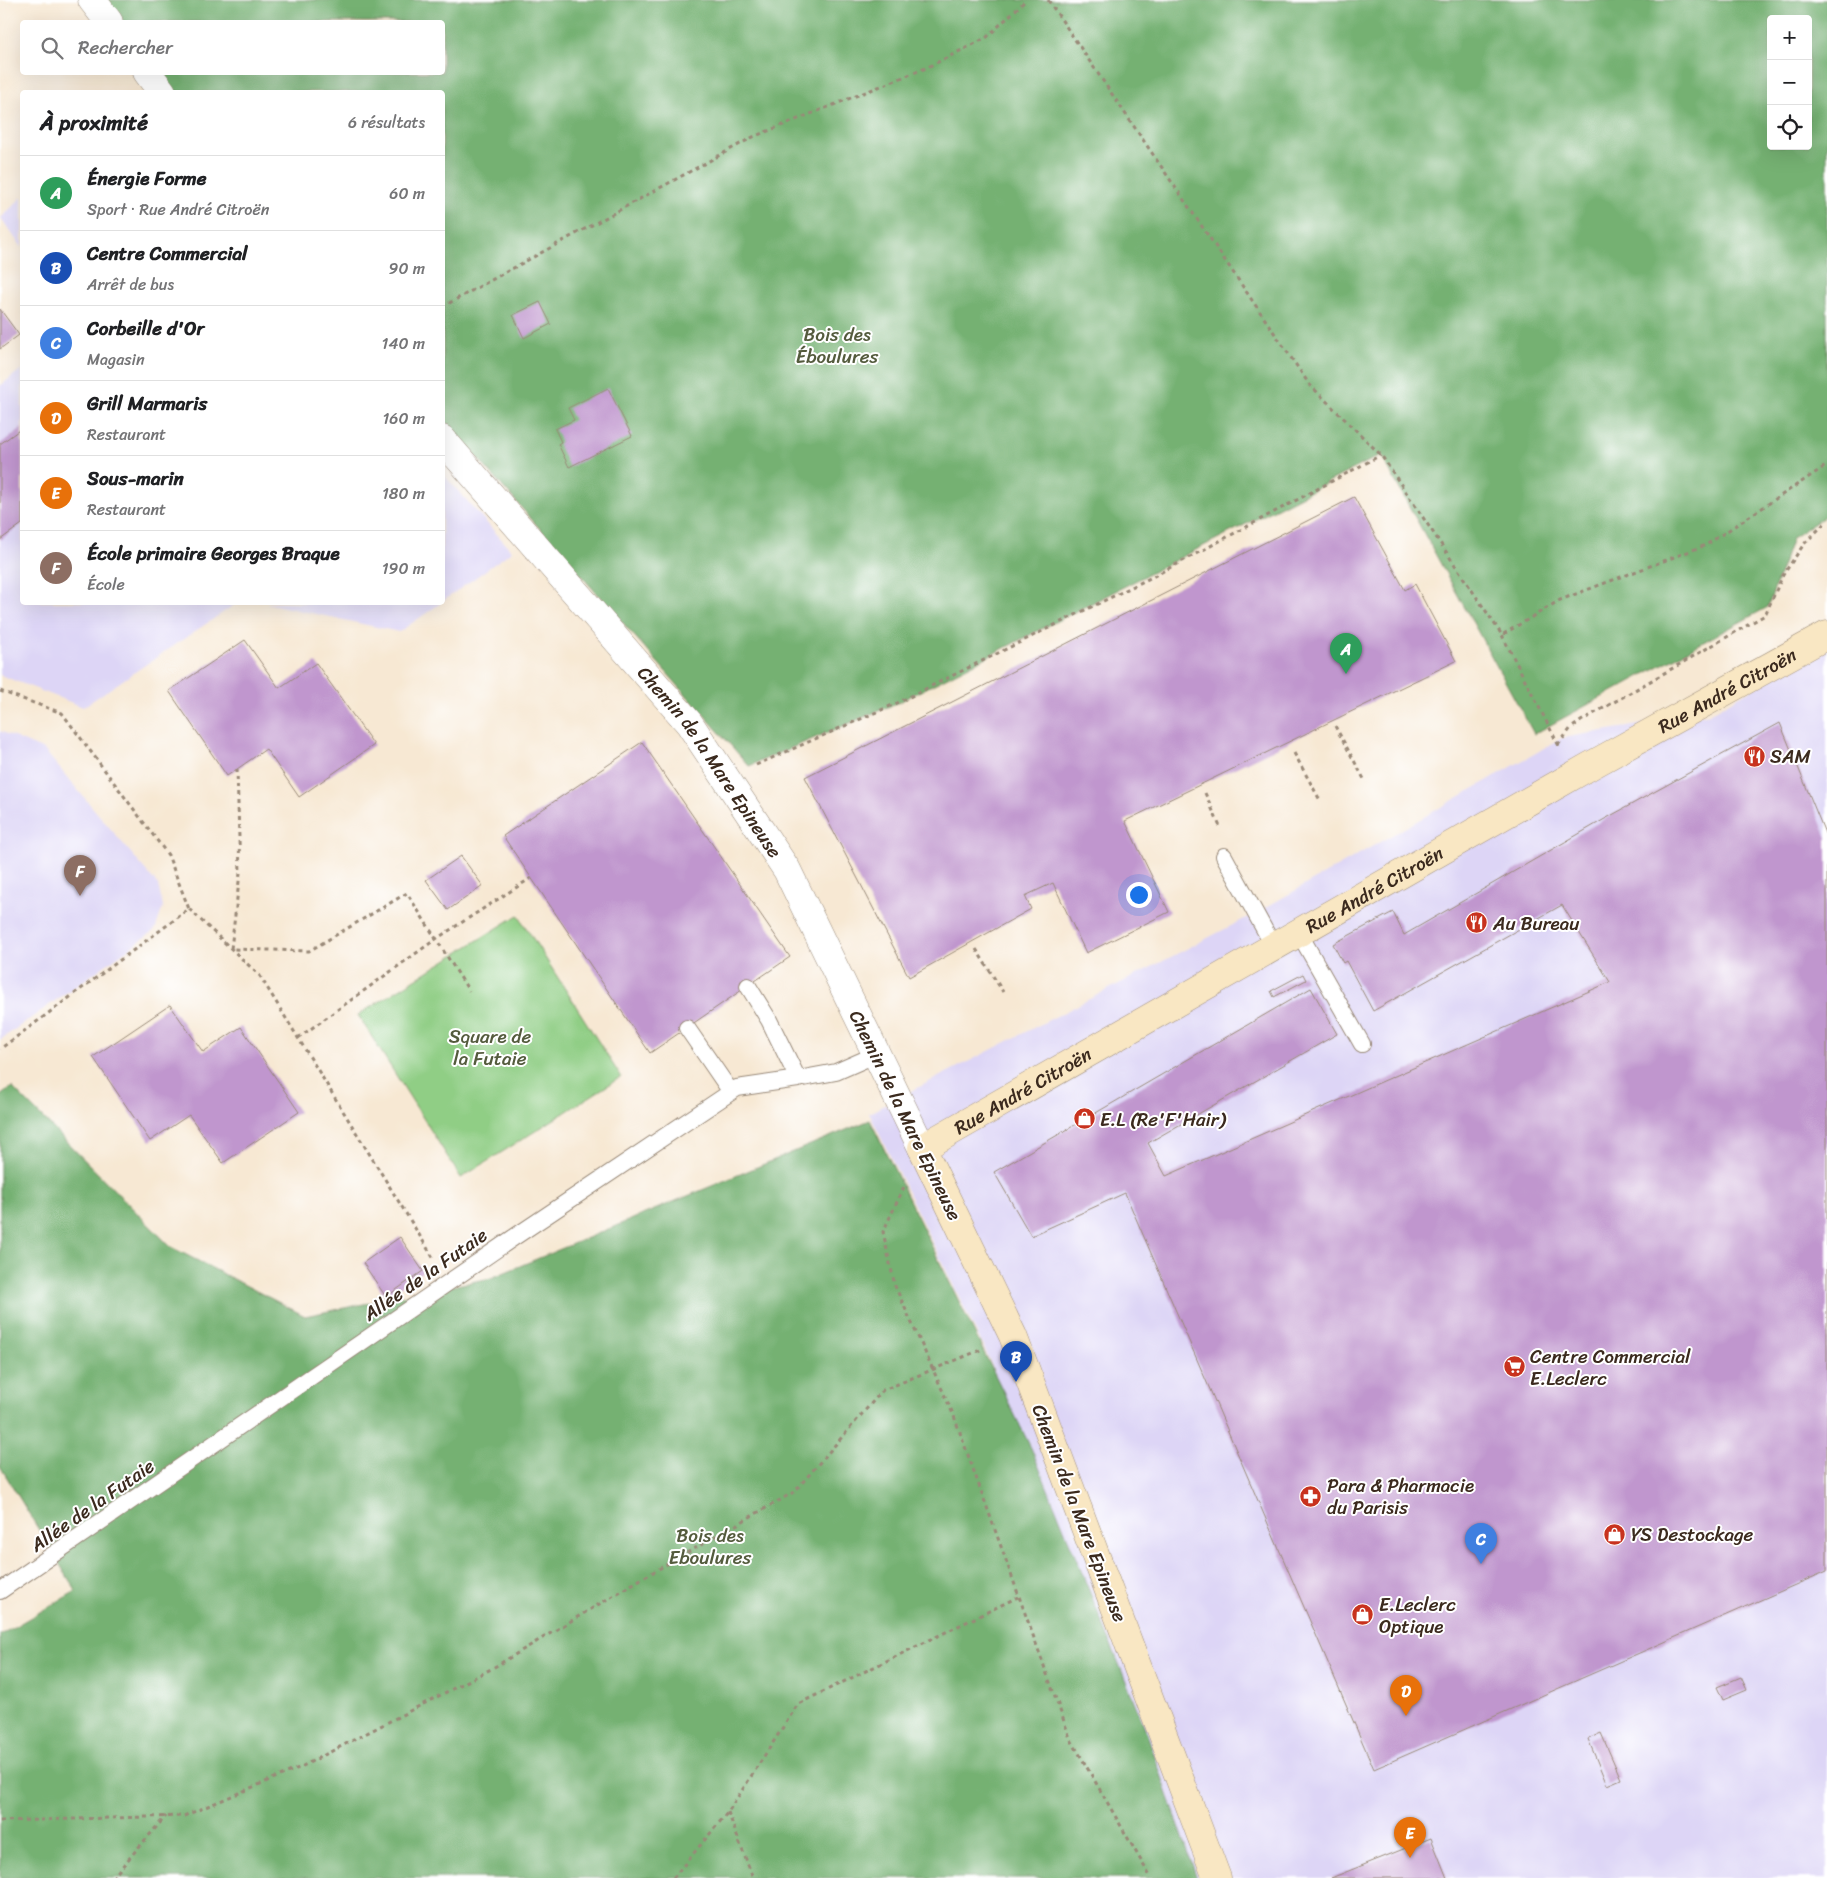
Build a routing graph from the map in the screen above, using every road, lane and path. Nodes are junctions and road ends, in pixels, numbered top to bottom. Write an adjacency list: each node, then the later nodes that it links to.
1 (92, 0): 4 (street)
2 (1026, 0): 7 (path)
3 (1048, 0): 9 (path)
4 (107, 20)
5 (149, 75): 6 (street)
6 (160, 90)
7 (445, 304)
8 (445, 442): 20 (street, Chemin de la Mare Epineuse)
9 (1381, 455): 12 (path); 20 (path)
10 (1827, 465): 12 (path)
11 (1827, 521): 16 (path)
12 (1502, 635): 16 (path)
13 (1827, 635): 28 (main road, Rue André Citroën)
14 (0, 691): 27 (path)
15 (1335, 726): 21 (path)
16 (1558, 745): 18 (path)
17 (1294, 753): 23 (path)
18 (1563, 753)
19 (237, 769): 31 (path)
20 (726, 779): 40 (street, Chemin de la Mare Epineuse)
21 (1364, 779)
22 (1205, 793): 24 (path)
23 (1322, 802)
24 (1224, 835)
25 (1224, 856): 30 (lane)
26 (531, 878): 29 (path)
27 (188, 909): 31 (path); 39 (path)
28 (1299, 933): 30 (main road, Rue André Citroën); 38 (lane)
29 (436, 939): 31 (path); 34 (path); 37 (path)
30 (1274, 947): 43 (main road, Rue André Citroën)
31 (230, 949): 37 (path)
32 (976, 949): 35 (path)
33 (748, 986): 41 (lane)
34 (469, 991)
35 (1003, 992)
36 (687, 1028): 42 (lane)
37 (298, 1038): 45 (path)
38 (1362, 1044)
39 (0, 1049)
40 (877, 1054): 41 (lane, Allée de la Futaie); 43 (street, Chemin de la Mare Epineuse)
41 (798, 1079): 42 (lane, Allée de la Futaie)
42 (731, 1092): 45 (lane, Allée de la Futaie)
43 (922, 1148): 57 (main road, Chemin de la Mare Epineuse)
44 (903, 1178): 47 (path)
45 (449, 1282): 48 (lane, Allée de la Futaie)
46 (987, 1348): 47 (path)
47 (933, 1368): 49 (path); 51 (path)
48 (0, 1592)
49 (1018, 1597): 50 (path); 56 (path)
50 (728, 1812): 54 (path); 55 (path)
51 (166, 1816): 52 (path); 53 (path)
52 (0, 1821)
53 (112, 1878)
54 (673, 1878)
55 (753, 1878)
56 (1152, 1878)
57 (1218, 1878)

